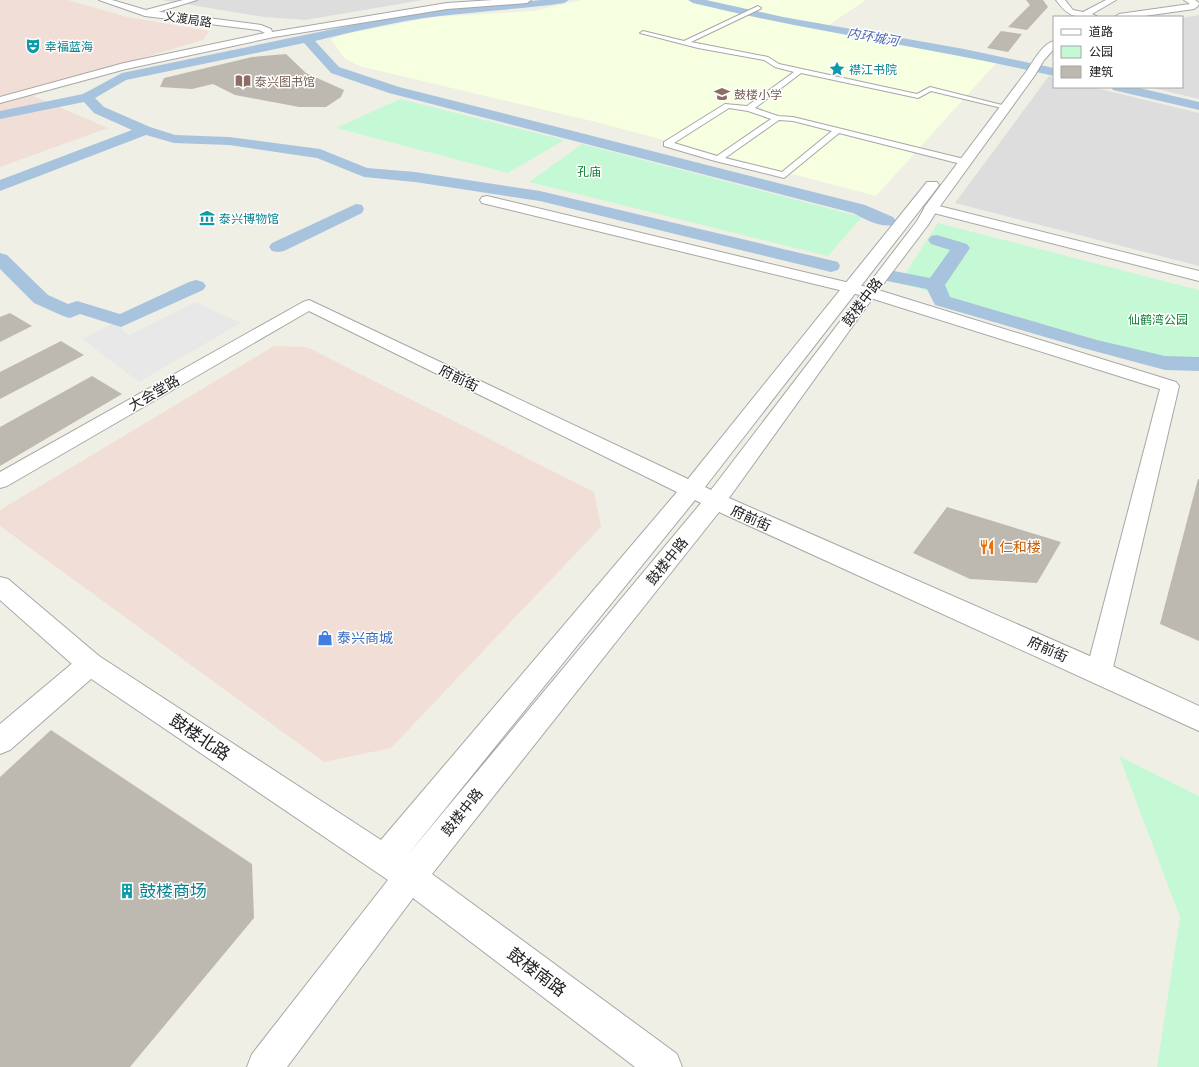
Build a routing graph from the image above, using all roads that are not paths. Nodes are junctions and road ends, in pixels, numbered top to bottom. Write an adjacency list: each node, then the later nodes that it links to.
1 (103, 0): 11 (street, 义渡局路)
2 (193, 0): 11 (street)
3 (527, 0): 17 (street)
4 (1052, 0): 13 (street)
5 (1060, 0): 12 (street)
6 (1188, 0): 8 (street); 14 (street)
7 (1116, 2): 12 (street)
8 (1199, 2)
9 (758, 8): 19 (lane)
10 (1199, 8): 15 (street)
11 (145, 13): 17 (street, 义渡局路)
12 (1090, 15)
13 (1064, 16)
14 (1125, 16)
15 (1144, 16)
16 (643, 33): 19 (lane)
17 (274, 34): 23 (street)
18 (1053, 34): 21 (street)
19 (684, 43): 22 (lane)
20 (1053, 45): 21 (street, 鼓楼中路)
21 (1031, 65): 24 (street, 鼓楼中路)
22 (800, 71): 24 (lane); 25 (lane)
23 (0, 100)
24 (1001, 106): 29 (street, 鼓楼中路)
25 (749, 109): 26 (lane); 28 (lane)
26 (777, 118): 27 (lane); 28 (lane)
27 (838, 130): 28 (lane); 29 (lane)
28 (718, 159)
29 (959, 160): 31 (street, 鼓楼中路); 33 (street)
30 (487, 200): 33 (street)
31 (931, 208): 32 (street); 34 (street, 鼓楼中路)
32 (1199, 276)
33 (850, 287): 34 (street); 37 (street)
34 (869, 292): 38 (street, 鼓楼中路); 41 (street)
35 (309, 305): 36 (street, 大会堂路); 37 (street, 府前街)
36 (0, 481)
37 (691, 490): 38 (street, 府前街); 44 (street)
38 (715, 501): 41 (street, 府前街); 44 (street, 鼓楼中路)
39 (0, 586): 40 (street, 鼓楼北路)
40 (90, 664): 43 (street); 44 (street, 鼓楼北路)
41 (1100, 672): 42 (street, 府前街)
42 (1199, 719)
43 (0, 741)
44 (397, 868): 45 (street, 鼓楼中路); 46 (street, 鼓楼南路)
45 (265, 1067)
46 (664, 1067)

